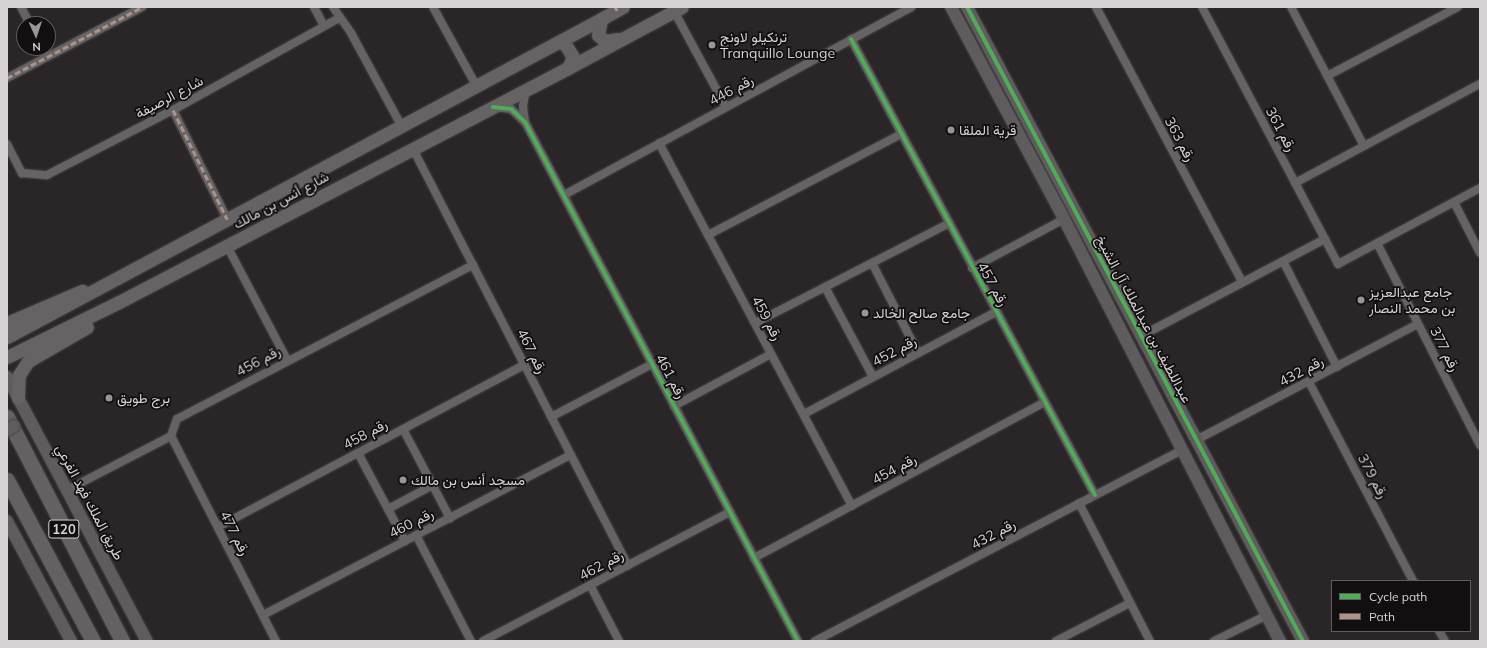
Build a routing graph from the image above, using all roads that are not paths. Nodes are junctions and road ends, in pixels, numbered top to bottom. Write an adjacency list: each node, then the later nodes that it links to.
1 (21, 7): 15 (street)
2 (142, 7): 24 (street)
3 (314, 7): 19 (street)
4 (332, 7): 16 (street)
5 (433, 7): 29 (street)
6 (911, 7): 22 (street, رقم 446)
7 (951, 7): 20 (street, عبداللطيف بن عبدالملك آل الشيخ)
8 (966, 7): 18 (street, عبداللطيف بن عبدالملك آل الشيخ)
9 (1096, 7): 58 (street, رقم 363)
10 (1202, 7): 41 (street, رقم 361)
11 (1291, 7): 26 (street)
12 (1458, 7): 26 (street)
13 (618, 8): 17 (main road, شارع أنس بن مالك)
14 (678, 9): 21 (main road, شارع أنس بن مالك); 32 (street)
15 (26, 16)
16 (339, 18): 19 (street, شارع الرصيفة); 35 (street)
17 (601, 19): 21 (main road, شارع أنس بن مالك); 23 (main road, شارع أنس بن مالك)
18 (976, 24): 20 (street); 65 (street, عبداللطيف بن عبدالملك آل الشيخ)
19 (324, 26): 33 (street, شارع الرصيفة)
20 (964, 30): 46 (street, عبداللطيف بن عبدالملك آل الشيخ)
21 (623, 38): 25 (main road, شارع أنس بن مالك)
22 (851, 39): 32 (street, رقم 446); 36 (street, رقم 457)
23 (559, 42): 25 (main road); 29 (main road, شارع أنس بن مالك)
24 (47, 57): 27 (street)
25 (568, 68): 30 (main road, شارع أنس بن مالك)
26 (1327, 76): 39 (street)
27 (7, 78)
28 (1480, 84): 39 (street)
29 (477, 87): 35 (main road, شارع أنس بن مالك)
30 (526, 89): 31 (main road, شارع أنس بن مالك); 34 (street)
31 (492, 107): 34 (street); 40 (main road, شارع أنس بن مالك)
32 (726, 107): 37 (street, رقم 446)
33 (173, 110): 38 (street, شارع الرصيفة); 45 (street)
34 (525, 122): 43 (street, رقم 461)
35 (402, 127): 45 (main road, شارع أنس بن مالك)
36 (901, 134): 47 (street, رقم 457); 48 (street)
37 (659, 143): 43 (street, رقم 446); 48 (street, رقم 459)
38 (7, 144)
39 (1364, 146): 41 (street)
40 (413, 149): 51 (main road, شارع أنس بن مالك); 55 (street, رقم 467)
41 (1295, 183): 49 (street, رقم 361)
42 (1480, 188): 44 (street)
43 (564, 195): 71 (street, رقم 461)
44 (1454, 202): 50 (street); 52 (street)
45 (227, 219): 57 (main road, شارع أنس بن مالك)
46 (1064, 219): 56 (street); 88 (street, عبداللطيف بن عبدالملك آل الشيخ)
47 (948, 224): 54 (street); 56 (street, رقم 457)
48 (708, 235): 63 (street, رقم 459)
49 (1325, 239): 50 (street, رقم 361); 53 (street)
50 (1377, 243): 64 (street, رقم 377)
51 (227, 246): 60 (main road, شارع أنس بن مالك); 70 (street)
52 (1480, 253)
53 (1283, 261): 58 (street); 73 (street)
54 (872, 263): 59 (street); 67 (street)
55 (473, 265): 70 (street, رقم 456); 72 (street, رقم 467)
56 (972, 268): 61 (street, رقم 457)
57 (110, 282): 62 (main road); 66 (main road, شارع أنس بن مالك)
58 (1242, 282): 65 (street)
59 (825, 288): 63 (street); 75 (street)
60 (119, 302): 69 (main road, شارع أنس بن مالك); 77 (main road)
61 (996, 312): 67 (street, رقم 452); 78 (street, رقم 457)
62 (7, 323)
63 (755, 323): 68 (street, رقم 459)
64 (1418, 324): 73 (street, رقم 432); 87 (street, رقم 377)
65 (1141, 336): 86 (street, عبداللطيف بن عبدالملك آل الشيخ)
66 (7, 337)
67 (918, 353): 75 (street, رقم 452)
68 (771, 354): 79 (street); 80 (street, رقم 459)
69 (7, 357)
70 (288, 360): 85 (street, رقم 456)
71 (652, 364): 79 (street, رقم 461); 81 (street)
72 (524, 365): 81 (street, رقم 467); 83 (street, رقم 458)
73 (1337, 367): 76 (street, رقم 432)
74 (7, 377): 77 (street, طريق الملك فهد الفرعي)
75 (873, 377): 80 (street, رقم 452)
76 (1309, 382): 86 (street, رقم 432); 108 (street, رقم 379)
77 (18, 398): 84 (street, طريق الملك فهد الفرعي)
78 (1045, 402): 94 (street, رقم 457); 96 (street, رقم 454)
79 (674, 406): 98 (street, رقم 461)
80 (804, 414): 96 (street, رقم 459)
81 (551, 417): 90 (street, رقم 467)
82 (9, 424): 84 (street); 116 (highway, 120)
83 (403, 429): 89 (street, رقم 458); 92 (street)
84 (35, 431): 93 (street, طريق الملك فهد الفرعي)
85 (171, 436): 93 (street); 101 (street, رقم 477)
86 (1196, 440): 104 (street, عبداللطيف بن عبدالملك آل الشيخ)
87 (1480, 445)
88 (1182, 450): 94 (street, رقم 432); 105 (street, عبداللطيف بن عبدالملك آل الشيخ)
89 (358, 453): 97 (street); 101 (street, رقم 458)
90 (571, 455): 99 (street, رقم 460); 107 (street, رقم 467)
91 (7, 480): 115 (highway, 120)
92 (433, 485): 97 (street); 99 (street)
93 (67, 490): 117 (street, طريق الملك فهد الفرعي)
94 (1095, 495): 95 (street, رقم 432)
95 (1079, 503): 110 (street); 123 (street, رقم 432)
96 (852, 506): 106 (street, رقم 454)
97 (388, 509): 103 (street)
98 (730, 512): 106 (street, رقم 461); 107 (street, رقم 462)
99 (450, 518): 102 (street, رقم 460)
100 (7, 520): 114 (street)
101 (218, 528): 111 (street, رقم 477)
102 (416, 535): 103 (street, رقم 460); 119 (street)
103 (405, 541): 111 (street, رقم 460)
104 (1253, 549): 105 (street); 128 (street, عبداللطيف بن عبدالملك آل الشيخ)
105 (1238, 555): 112 (street, عبداللطيف بن عبدالملك آل الشيخ)
106 (754, 558): 122 (street, رقم 461)
107 (628, 566): 109 (street, رقم 462)
108 (1412, 580)
109 (590, 585): 120 (street, رقم 462); 121 (street)
110 (1130, 603): 124 (street); 125 (street)
111 (262, 615): 118 (street, رقم 477)
112 (1266, 615): 126 (street); 127 (street, عبداللطيف بن عبدالملك آل الشيخ)
113 (1440, 632): 129 (street)
114 (71, 641)
115 (93, 641)
116 (122, 641)
117 (147, 641)
118 (276, 641)
119 (471, 641)
120 (483, 641)
121 (620, 641)
122 (798, 641)
123 (815, 641)
124 (1056, 641)
125 (1150, 641)
126 (1214, 641)
127 (1280, 641)
128 (1303, 641)
129 (1444, 641)

